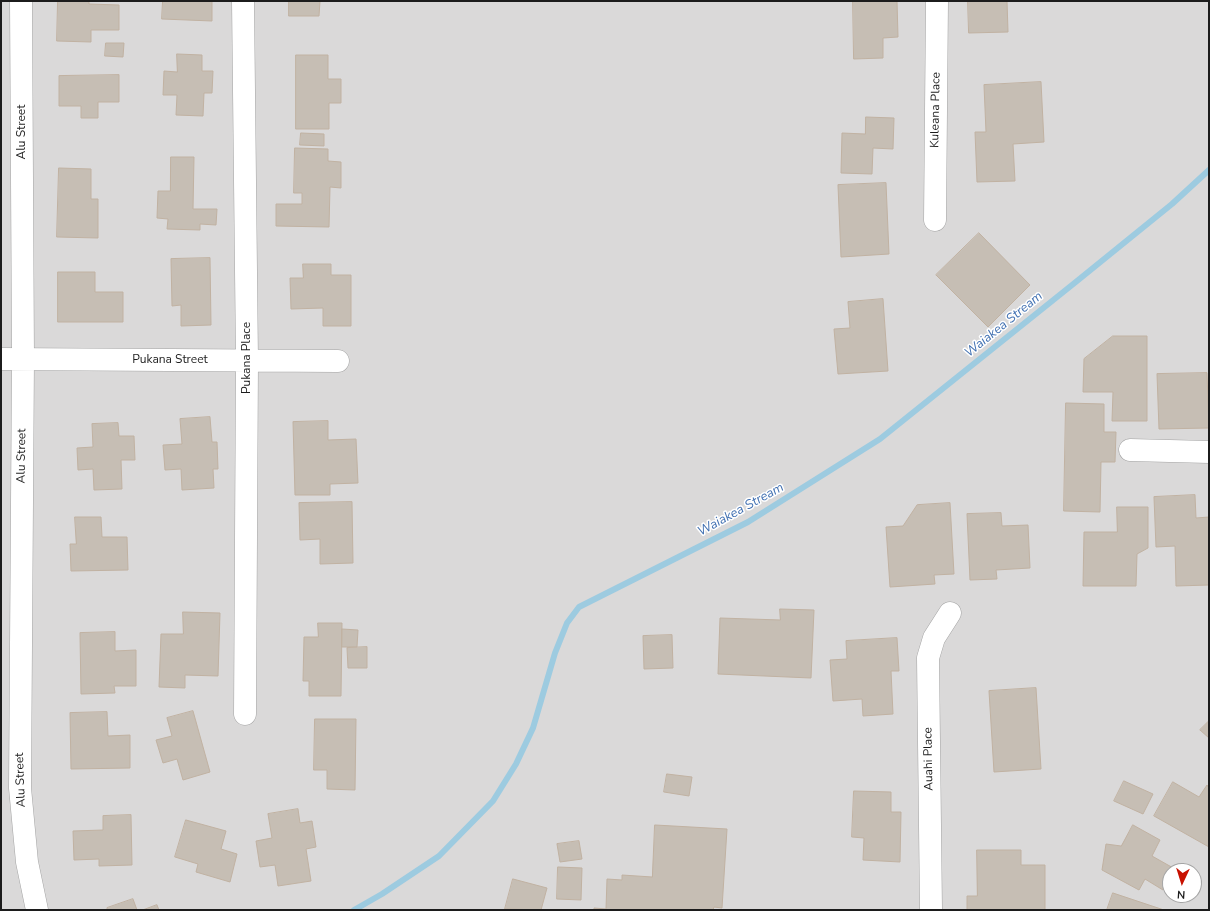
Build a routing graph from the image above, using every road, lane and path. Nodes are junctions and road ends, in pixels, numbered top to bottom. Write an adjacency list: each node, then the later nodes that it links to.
1 (21, 1): 6 (street, Alu Street)
2 (242, 1): 7 (street, Pukana Place)
3 (937, 1): 4 (street, Kuleana Place)
4 (934, 220)
5 (1, 359): 6 (street, Pukana Street)
6 (23, 359): 7 (street, Pukana Street); 13 (street, Alu Street)
7 (247, 361): 8 (street, Pukana Street); 12 (street, Pukana Place)
8 (338, 361)
9 (1130, 450): 10 (street)
10 (1209, 452)
11 (950, 613): 14 (street, Auahi Place)
12 (245, 714)
13 (37, 910)
14 (931, 910)

